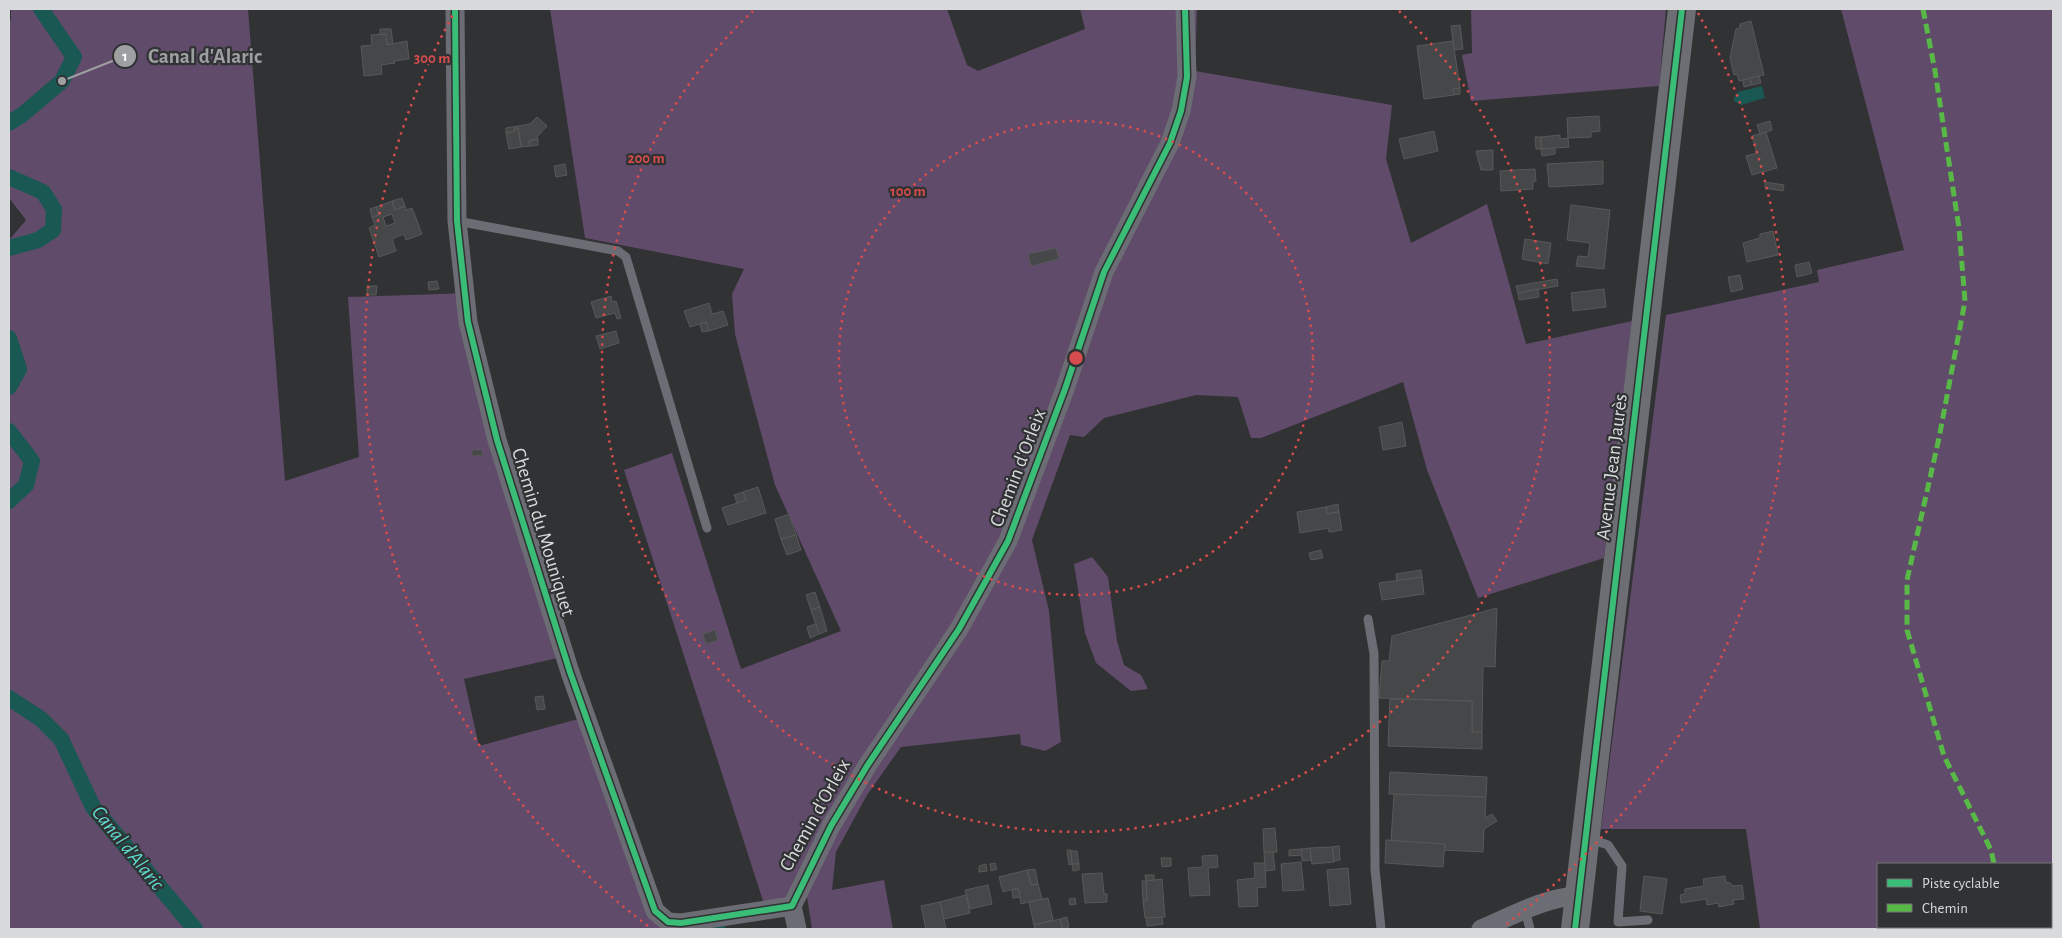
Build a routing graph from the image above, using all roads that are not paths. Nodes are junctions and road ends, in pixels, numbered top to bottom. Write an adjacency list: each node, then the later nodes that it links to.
1 (455, 9): 4 (street, Chemin du Mouniquet)
2 (1185, 9): 9 (street, Chemin d'Orleix)
3 (1682, 9): 7 (main road, Avenue Jean Jaurès)
4 (457, 220): 5 (lane); 9 (street, Chemin du Mouniquet)
5 (706, 528)
6 (1368, 619): 13 (lane)
7 (1585, 837): 8 (main road, Avenue Jean Jaurès); 11 (lane)
8 (1578, 896): 10 (street); 16 (main road, Avenue Jean Jaurès)
9 (792, 906): 12 (street)
10 (1525, 910): 14 (street); 15 (lane)
11 (1648, 920)
12 (797, 929)
13 (1381, 929)
14 (1482, 929)
15 (1530, 929)
16 (1575, 929)

